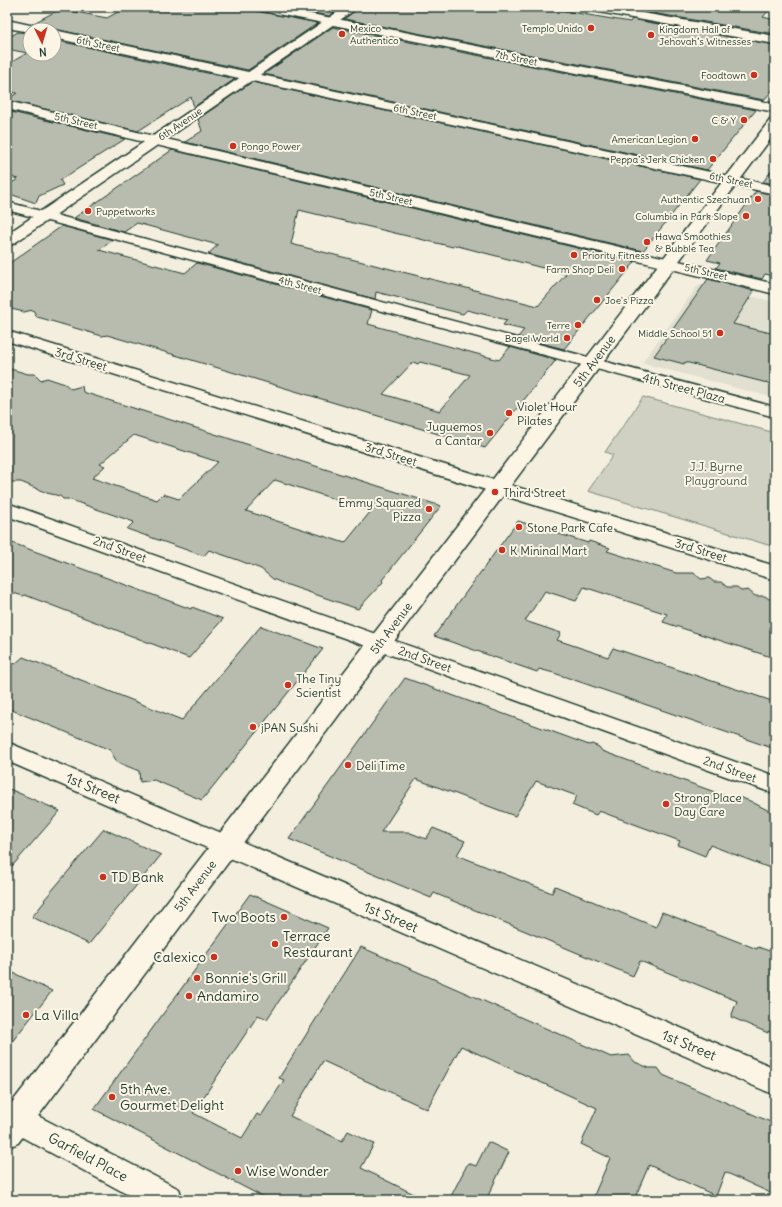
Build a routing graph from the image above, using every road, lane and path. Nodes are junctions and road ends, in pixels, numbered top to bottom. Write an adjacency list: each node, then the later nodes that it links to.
1 (257, 7): 4 (street, 7th Street)
2 (353, 7): 4 (street, 6th Avenue)
3 (588, 7): 8 (street)
4 (331, 21): 9 (street, 6th Avenue); 11 (street, 7th Street)
5 (7, 24): 6 (street)
6 (22, 27)
7 (62, 36): 9 (street, 6th Street)
8 (775, 40)
9 (250, 76): 13 (street, 6th Avenue); 14 (street, 6th Street)
10 (7, 105): 13 (street, 5th Street)
11 (775, 108)
12 (775, 124): 14 (street, 5th Avenue)
13 (155, 140): 17 (street, 6th Avenue); 19 (street, 5th Street)
14 (732, 180): 15 (street, 6th Street); 19 (street, 5th Avenue)
15 (775, 190)
16 (7, 206): 17 (street, 4th Street)
17 (44, 216): 18 (street, 6th Avenue); 22 (street, 4th Street)
18 (7, 241)
19 (668, 264): 20 (street, 5th Street); 22 (street, 5th Avenue)
20 (775, 289)
21 (7, 336): 24 (street, 3rd Street)
22 (593, 363): 23 (street, 4th Street Plaza); 24 (street, 5th Avenue)
23 (775, 412)
24 (498, 487): 26 (street, 3rd Street); 27 (street, 5th Avenue)
25 (7, 509): 27 (street, 2nd Street)
26 (775, 573)
27 (380, 643): 29 (street, 2nd Street); 30 (street, 5th Avenue)
28 (7, 751): 30 (street, 1st Street)
29 (775, 785)
30 (226, 846): 31 (street, 1st Street); 32 (street, 5th Avenue)
31 (775, 1082)
32 (11, 1122): 33 (street, Garfield Place)
33 (168, 1200)

